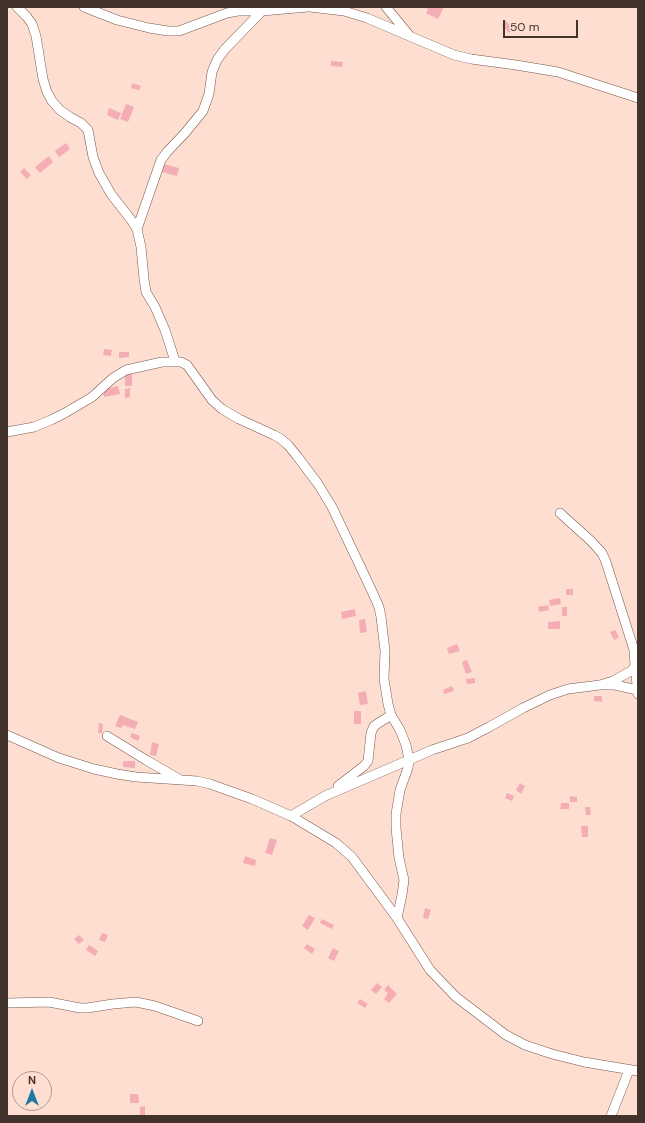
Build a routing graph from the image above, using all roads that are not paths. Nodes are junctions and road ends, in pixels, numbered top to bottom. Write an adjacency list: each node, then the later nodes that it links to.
1 (17, 7): 8 (street)
2 (84, 7): 5 (street)
3 (309, 7): 5 (street); 6 (street)
4 (386, 7): 6 (street)
5 (262, 11): 8 (street)
6 (410, 36): 7 (street)
7 (638, 98)
8 (137, 229): 9 (street)
9 (174, 361): 10 (street); 15 (street)
10 (7, 432)
11 (560, 513): 12 (street)
12 (635, 666): 13 (street); 14 (street)
13 (600, 685): 14 (street); 18 (street)
14 (637, 693)
15 (391, 715): 18 (street); 20 (street)
16 (7, 735): 19 (street)
17 (107, 736): 19 (street)
18 (409, 760): 20 (street); 22 (street)
19 (182, 780): 21 (street)
20 (325, 796): 21 (street)
21 (291, 816): 22 (street)
22 (397, 918): 25 (street)
23 (7, 1003): 24 (street)
24 (198, 1021)
25 (634, 1070): 26 (street)
26 (611, 1116)

